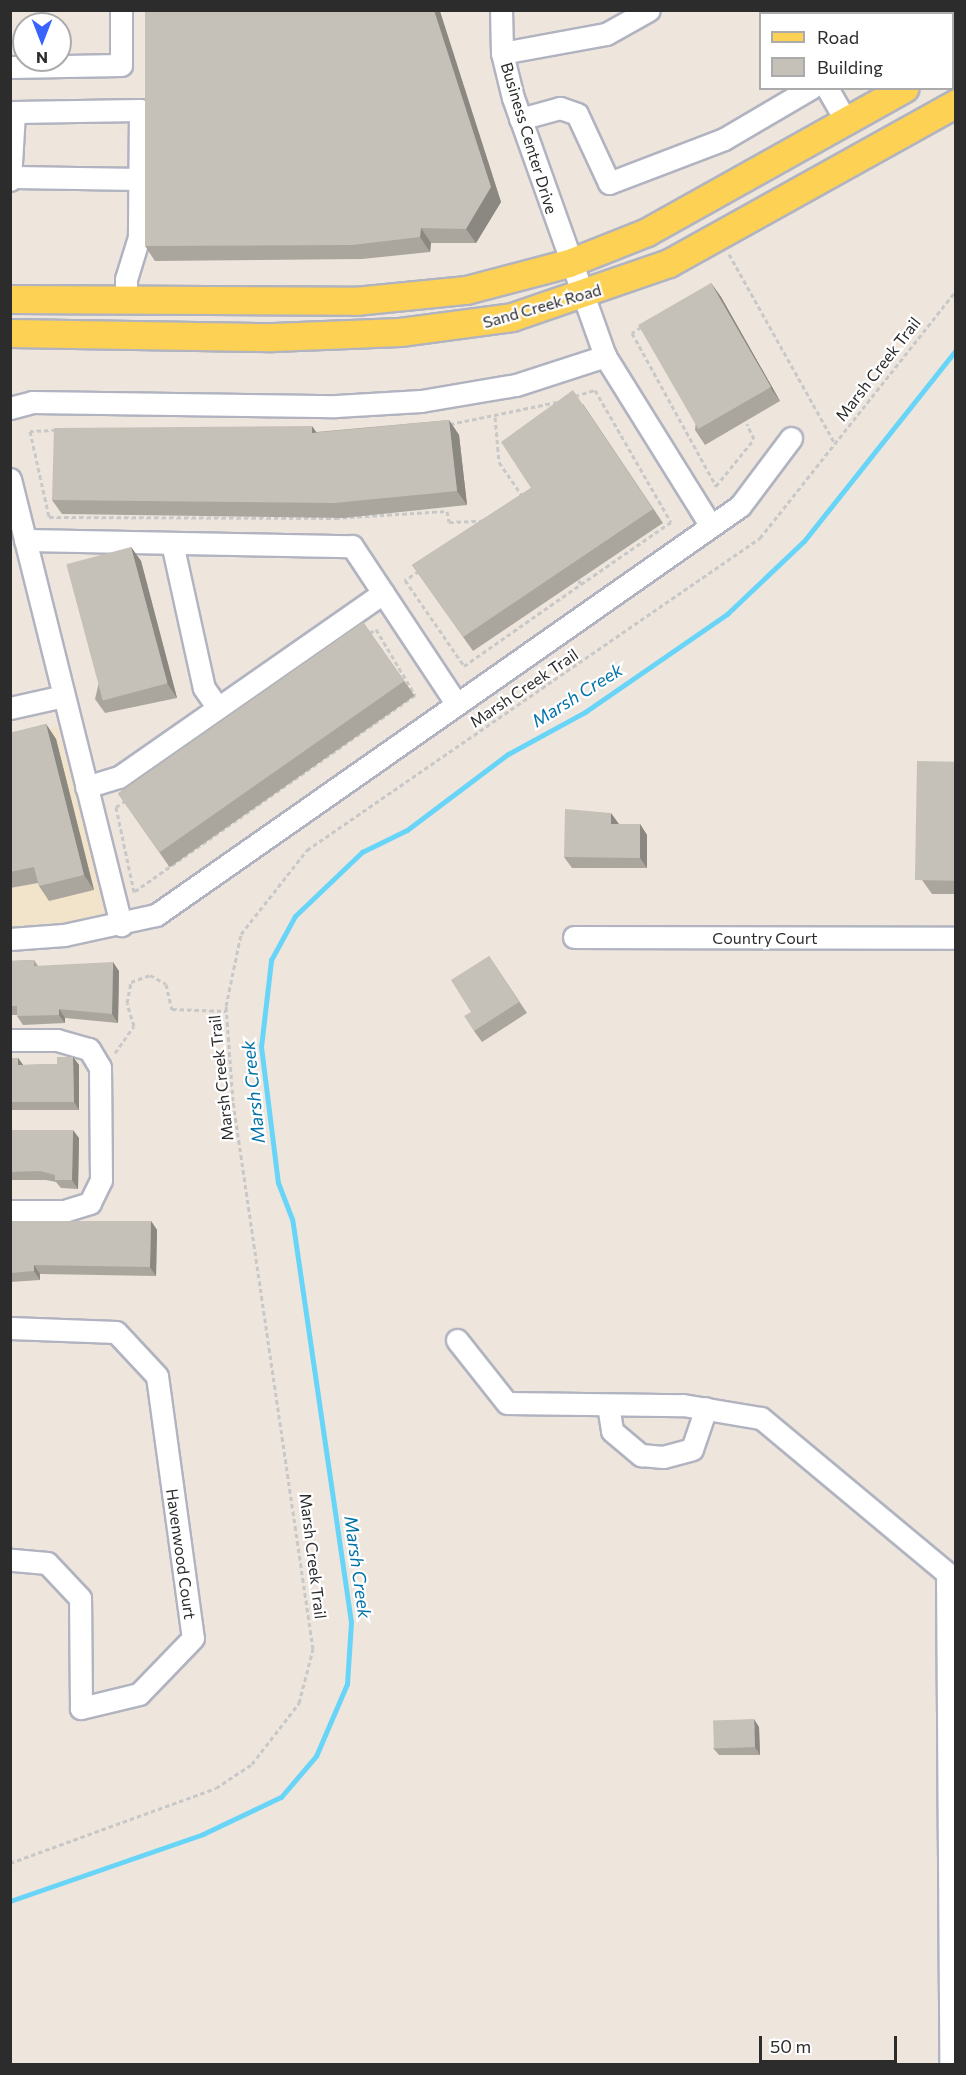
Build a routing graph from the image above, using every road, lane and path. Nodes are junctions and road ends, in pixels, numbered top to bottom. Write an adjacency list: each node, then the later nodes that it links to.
1 (122, 10): 5 (street)
2 (501, 10): 4 (street, Business Center Drive)
3 (649, 10): 4 (street)
4 (502, 53): 11 (street, Business Center Drive)
5 (10, 67)
6 (808, 90): 11 (street)
7 (828, 90): 12 (street)
8 (901, 90): 12 (main road, Sand Creek Road)
9 (956, 103): 15 (main road, Sand Creek Road)
10 (12, 110): 13 (street); 14 (street)
11 (520, 119): 16 (street, Business Center Drive)
12 (846, 121): 16 (main road, Sand Creek Road)
13 (12, 179): 14 (street)
14 (140, 179): 20 (street)
15 (719, 237): 18 (main road, Sand Creek Road); 30 (path)
16 (569, 263): 18 (street, Business Center Drive); 20 (main road, Sand Creek Road)
17 (956, 291): 30 (path, Marsh Creek Trail)
18 (582, 297): 22 (main road, Sand Creek Road); 23 (street, Business Center Drive)
19 (10, 299): 20 (main road, Sand Creek Road)
20 (126, 300)
21 (651, 321): 27 (path)
22 (10, 333)
23 (605, 356): 24 (street); 37 (street, Business Center Drive)
24 (10, 408)
25 (495, 417): 26 (path); 32 (path); 43 (path)
26 (447, 424)
27 (747, 424)
28 (66, 430): 35 (path)
29 (791, 438): 37 (street)
30 (835, 444): 58 (path, Marsh Creek Trail)
31 (12, 493): 39 (street)
32 (517, 506)
33 (190, 507): 35 (path)
34 (334, 508): 36 (path)
35 (190, 518): 36 (path)
36 (335, 518): 38 (path)
37 (711, 526): 46 (street)
38 (484, 528)
39 (25, 540): 40 (street); 45 (street)
40 (172, 543): 44 (street); 48 (street)
41 (425, 567): 43 (path)
42 (575, 575): 43 (path)
43 (582, 584)
44 (383, 593): 46 (street); 48 (street)
45 (64, 696): 47 (street); 53 (street)
46 (456, 703): 54 (street)
47 (10, 708)
48 (218, 708): 53 (street)
49 (247, 717): 50 (path); 52 (path); 52 (path)
50 (253, 726)
51 (286, 772): 52 (path)
52 (293, 781)
53 (86, 787): 54 (street)
54 (121, 925): 57 (street)
55 (574, 937): 56 (street, Country Court)
56 (956, 938)
57 (10, 939)
58 (226, 1011): 60 (path); 68 (path, Marsh Creek Trail)
59 (10, 1040): 60 (street)
60 (100, 1067): 61 (street)
61 (10, 1211)
62 (10, 1328): 66 (street, Havenwood Court)
63 (457, 1340): 64 (street)
64 (608, 1405): 65 (street); 65 (street)
65 (706, 1408): 67 (street)
66 (10, 1560)
67 (951, 1573): 69 (street)
68 (10, 1863)
69 (950, 2064)

